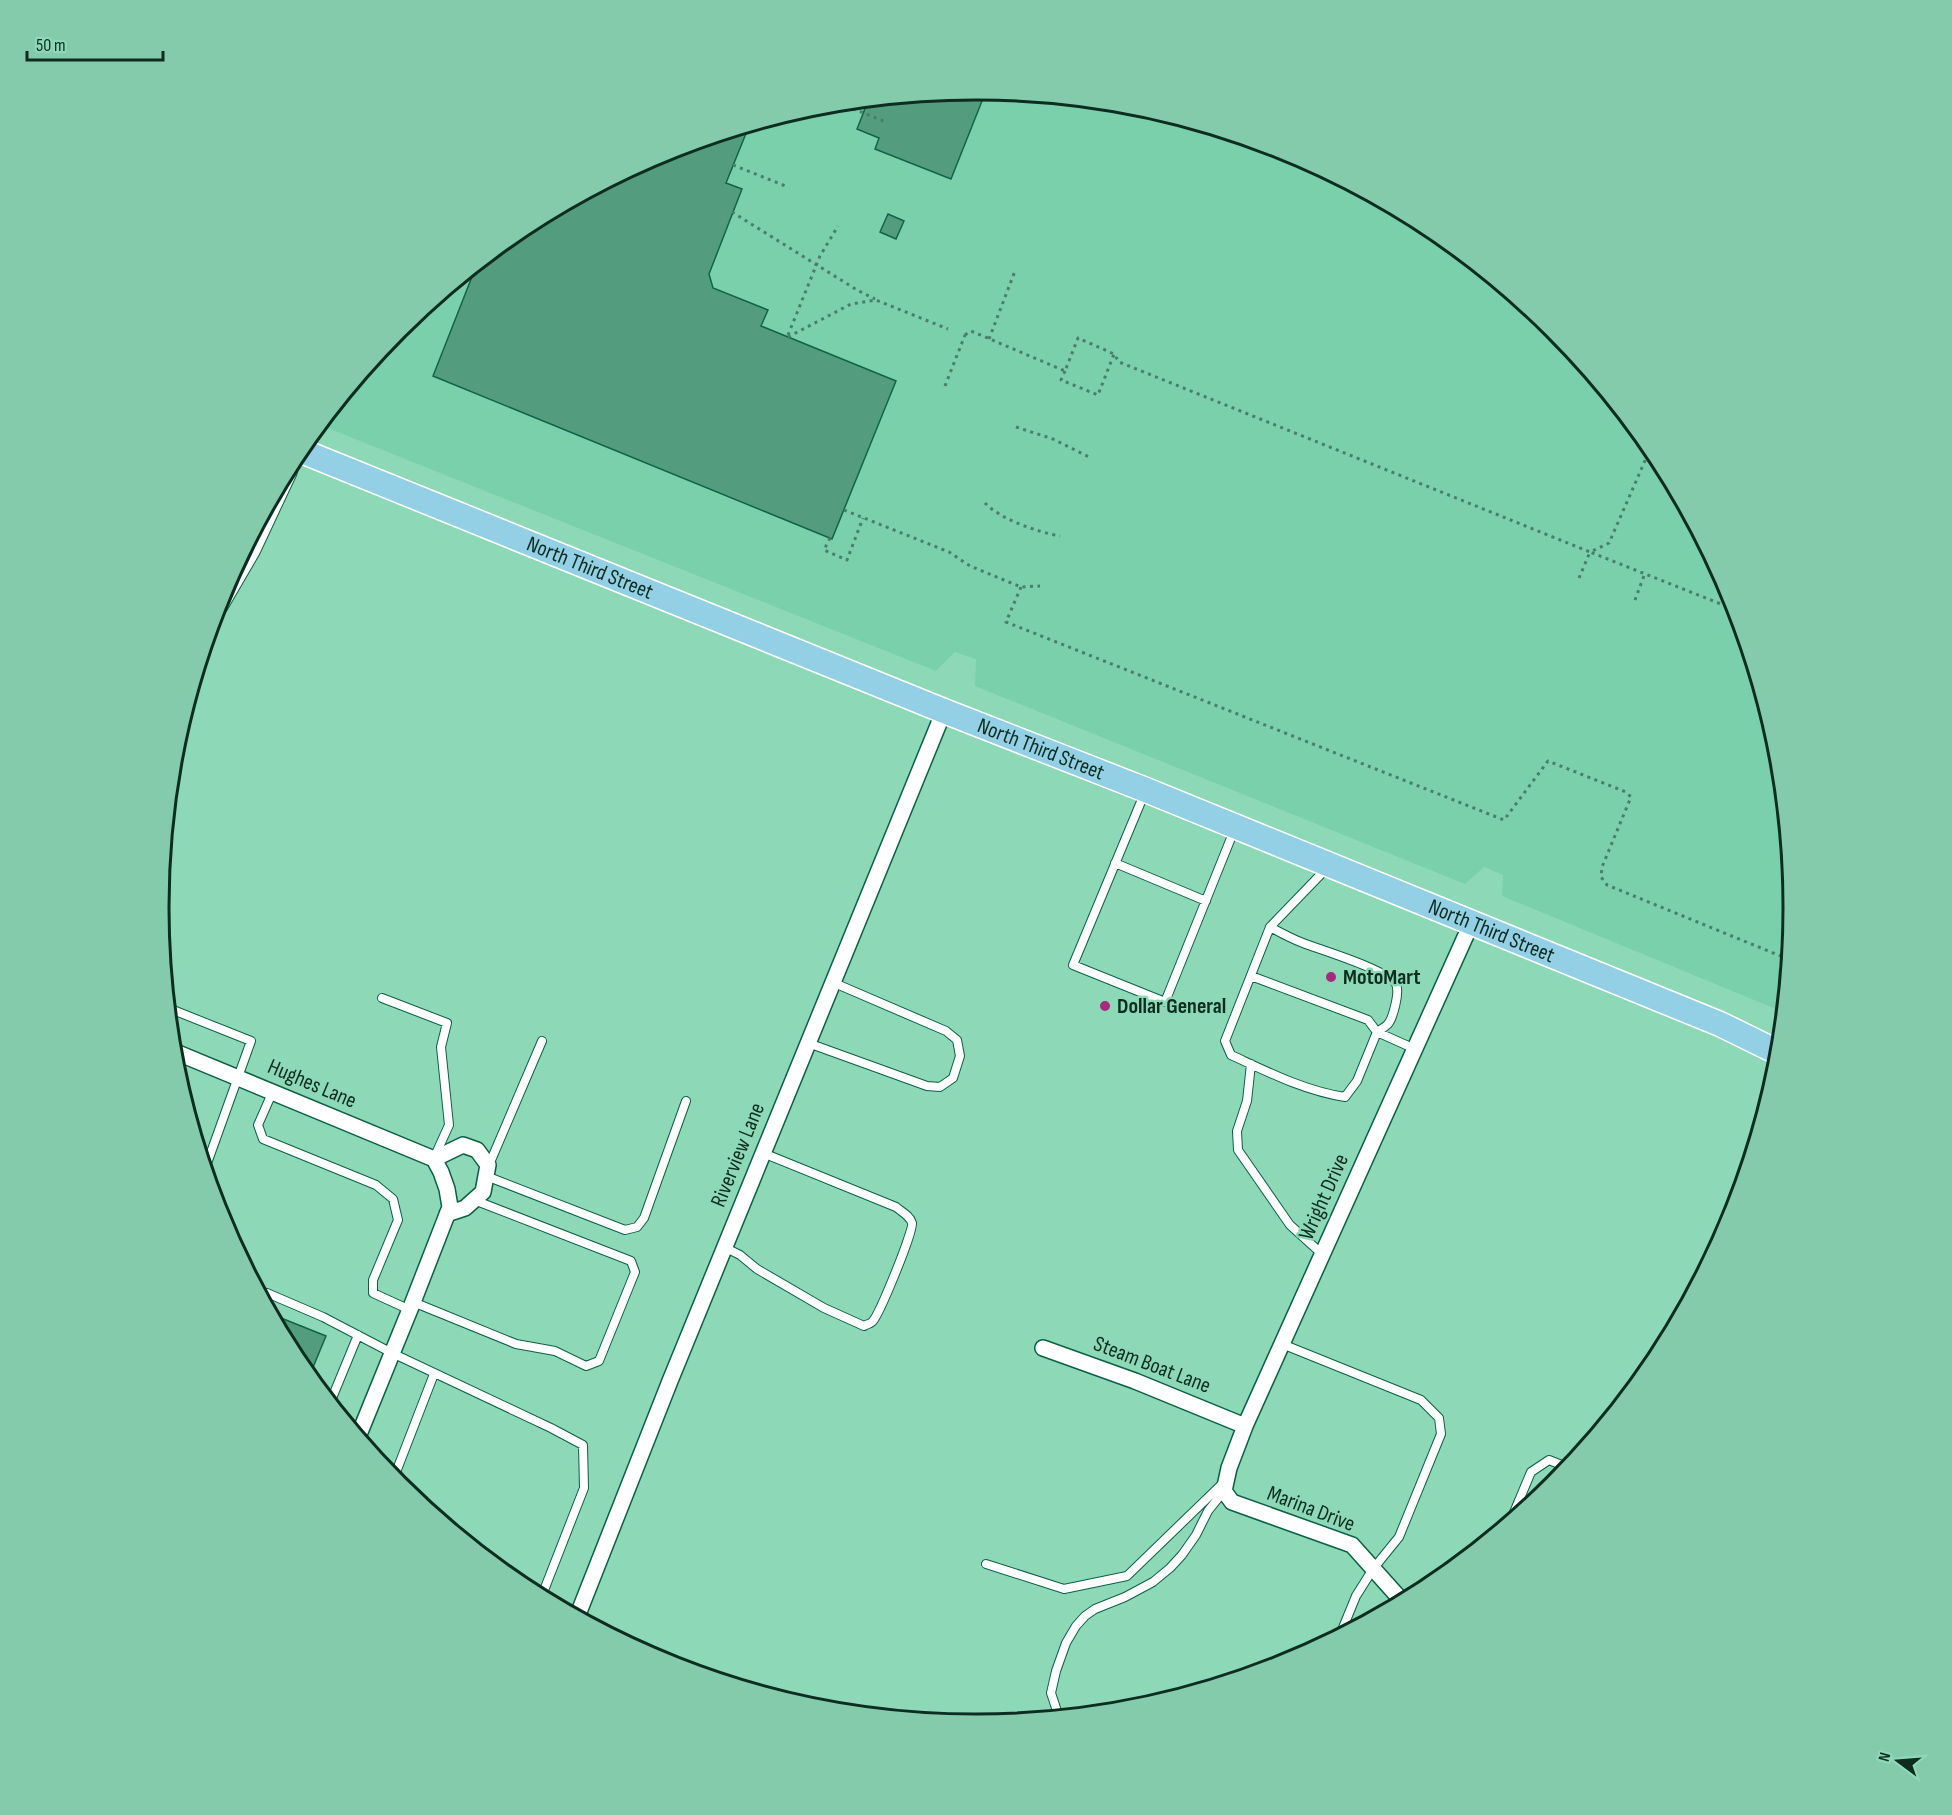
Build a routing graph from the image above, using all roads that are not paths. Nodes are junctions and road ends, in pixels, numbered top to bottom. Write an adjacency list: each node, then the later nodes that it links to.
1 (309, 454): 2 (main road, North Third Street)
2 (944, 711): 3 (main road, North Third Street); 11 (street, Riverview Lane)
3 (1146, 790): 4 (main road, North Third Street); 5 (lane)
4 (1236, 827): 6 (main road, North Third Street); 7 (lane)
5 (1115, 863): 7 (lane); 7 (lane)
6 (1329, 865): 8 (main road, North Third Street); 9 (lane)
7 (1206, 901)
8 (1471, 924): 17 (street, Wright Drive); 18 (main road, North Third Street)
9 (1270, 927): 10 (lane); 14 (lane)
10 (1251, 976): 14 (lane); 20 (lane)
11 (832, 982): 16 (street, Riverview Lane); 16 (lane)
12 (382, 998): 26 (lane)
13 (176, 1011): 21 (lane)
14 (1377, 1032): 17 (lane); 20 (lane)
15 (542, 1041): 27 (lane)
16 (808, 1043): 24 (street, Riverview Lane)
17 (1415, 1049): 31 (street, Wright Drive)
18 (1770, 1049)
19 (183, 1055): 21 (street, Hughes Lane)
20 (1251, 1064): 31 (lane)
21 (237, 1077): 22 (street, Hughes Lane); 25 (lane)
22 (273, 1092): 26 (street, Hughes Lane); 33 (lane)
23 (686, 1101): 27 (lane)
24 (763, 1153): 30 (street, Riverview Lane); 30 (lane)
25 (209, 1157)
26 (434, 1159): 27 (street); 29 (street)
27 (486, 1177): 28 (street)
28 (474, 1200): 29 (street); 33 (lane)
29 (447, 1214): 33 (street)
30 (724, 1247): 50 (street, Riverview Lane)
31 (1322, 1254): 35 (street, Wright Drive)
32 (268, 1293): 34 (lane)
33 (411, 1306): 37 (street)
34 (358, 1335): 37 (lane); 39 (lane)
35 (1282, 1344): 40 (street, Wright Drive); 47 (lane)
36 (1043, 1347): 40 (street, Steam Boat Lane)
37 (392, 1353): 38 (lane); 41 (street)
38 (434, 1374): 43 (lane); 48 (lane)
39 (333, 1395)
40 (1245, 1426): 44 (street, Wright Drive)
41 (361, 1430)
42 (1560, 1464): 45 (lane)
43 (397, 1470)
44 (1225, 1486): 46 (lane); 47 (street, Marina Drive); 52 (lane)
45 (1517, 1506)
46 (986, 1564)
47 (1373, 1569): 49 (street, Marina Drive); 51 (lane)
48 (545, 1589)
49 (1397, 1595)
50 (580, 1610)
51 (1344, 1625)
52 (1057, 1711)

